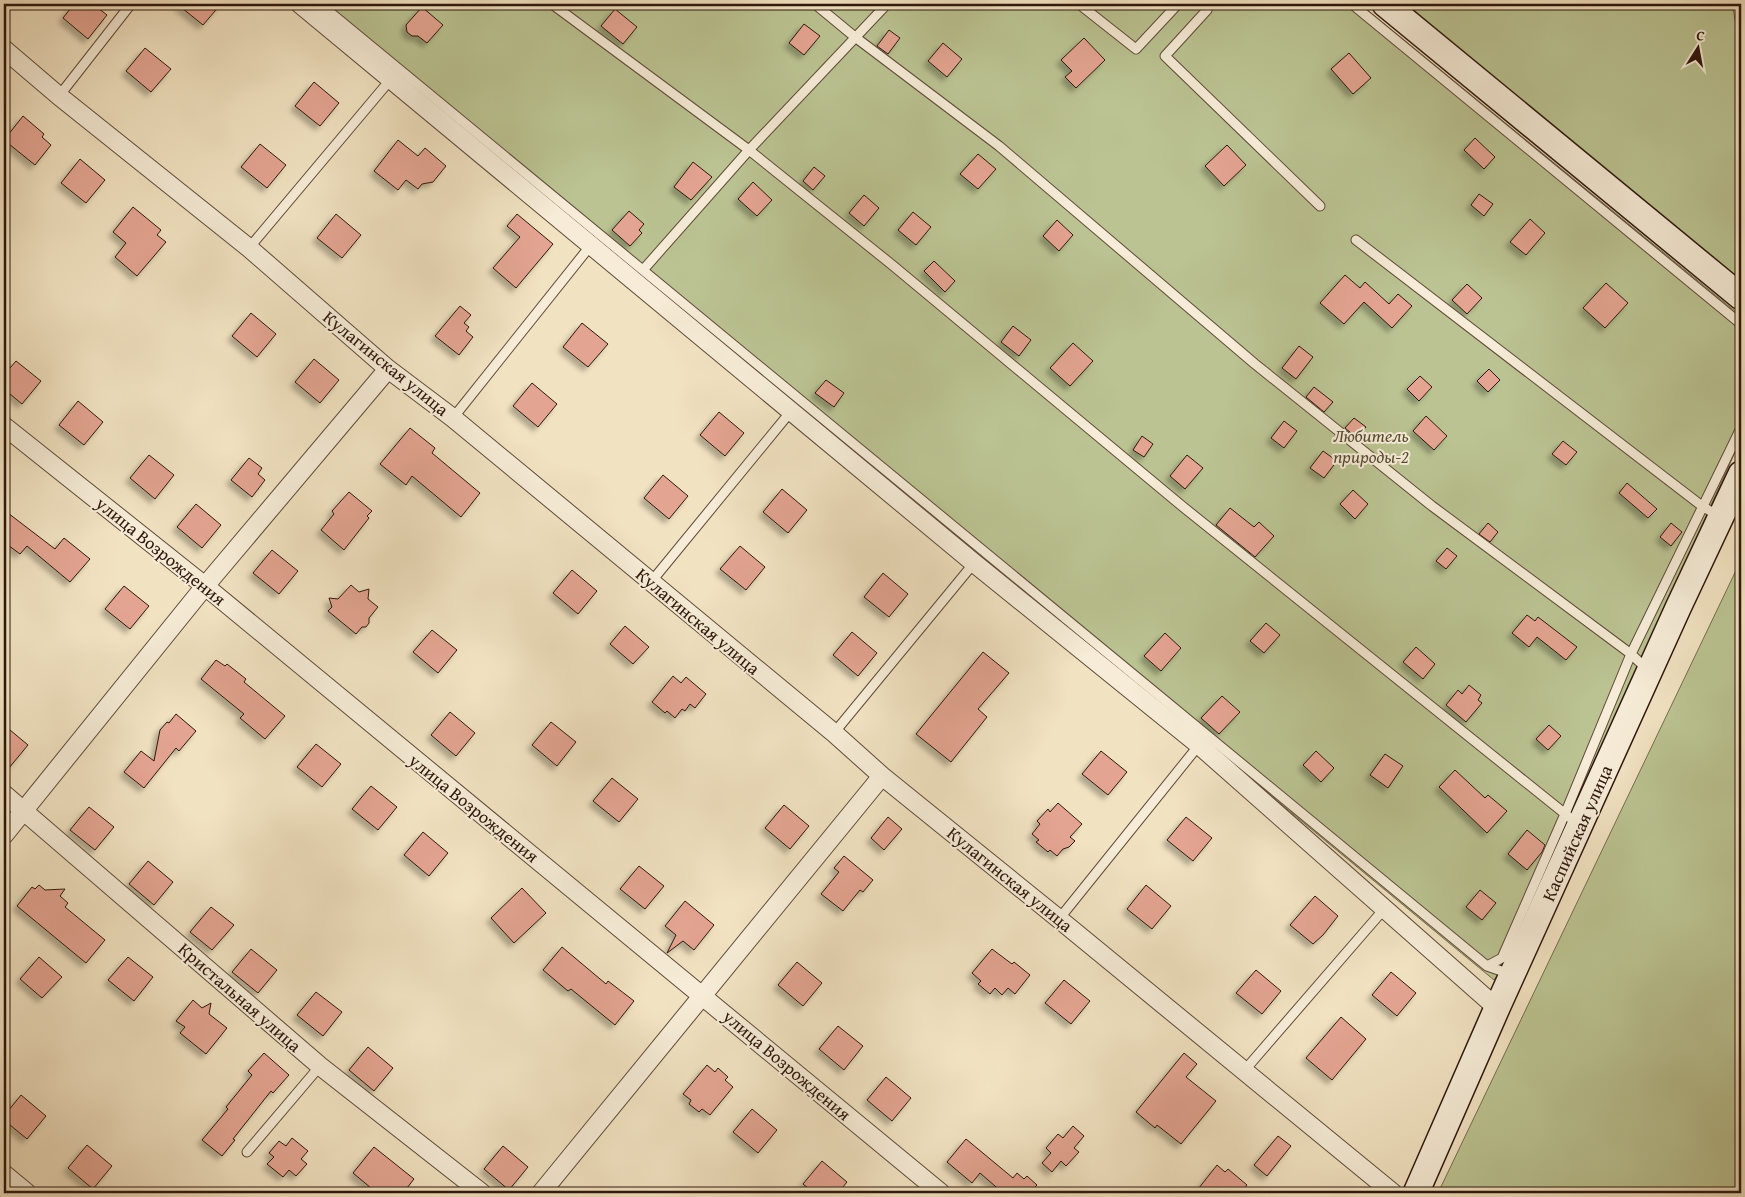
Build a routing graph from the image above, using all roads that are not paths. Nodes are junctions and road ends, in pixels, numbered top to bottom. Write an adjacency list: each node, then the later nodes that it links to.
1 (131, 4): 15 (lane)
2 (300, 4): 14 (street)
3 (320, 4): 21 (lane)
4 (552, 4): 16 (lane)
5 (815, 4): 12 (lane)
6 (887, 4): 12 (lane)
7 (1079, 4): 8 (lane)
8 (1178, 4)
9 (1209, 4): 17 (lane)
10 (1352, 4): 23 (lane)
11 (1385, 4): 22 (street)
12 (855, 37): 16 (lane); 34 (lane)
13 (4, 49): 15 (street, Кулагинская улица)
14 (391, 79): 19 (street); 20 (lane)
15 (58, 96): 20 (street, Кулагинская улица)
16 (748, 150): 21 (lane); 41 (lane)
17 (1320, 206)
18 (1356, 240): 30 (lane)
19 (591, 245): 25 (street); 26 (lane)
20 (249, 248): 24 (street, Кулагинская улица)
21 (643, 270): 45 (lane)
22 (1741, 298)
23 (1741, 324)
24 (388, 369): 26 (street, Кулагинская улица); 33 (street)
25 (792, 410): 31 (street); 32 (lane)
26 (453, 418): 32 (street, Кулагинская улица)
27 (4, 426): 33 (street, улица Возрождения)
28 (1741, 428): 30 (lane)
29 (1741, 474): 30 (street, Каспийская улица)
30 (1711, 512): 34 (lane); 35 (street, Каспийская улица)
31 (974, 563): 36 (lane); 37 (street)
32 (651, 582): 36 (street, Кулагинская улица)
33 (205, 586): 40 (street); 47 (street, улица Возрождения)
34 (1631, 654): 35 (lane); 41 (lane)
35 (1650, 671): 41 (street, Каспийская улица)
36 (834, 733): 38 (street, Кулагинская улица)
37 (1199, 745): 43 (street); 44 (lane)
38 (882, 776): 44 (street, Кулагинская улица); 47 (street)
39 (4, 794): 40 (street, Кристальная улица)
40 (24, 811): 42 (street); 49 (street, Кристальная улица)
41 (1572, 820): 45 (lane); 46 (street, Каспийская улица)
42 (4, 835)
43 (1385, 908): 48 (street); 50 (lane)
44 (1059, 919): 50 (street, Кулагинская улица)
45 (1487, 966): 46 (lane)
46 (1512, 975): 48 (street, Каспийская улица)
47 (702, 995): 55 (street); 56 (street, улица Возрождения)
48 (1497, 1008): 58 (street, Каспийская улица)
49 (320, 1066): 51 (lane); 54 (street, Кристальная улица)
50 (1244, 1071): 57 (street, Кулагинская улица)
51 (247, 1152)
52 (4, 1174): 53 (street)
53 (27, 1193)
54 (482, 1193)
55 (542, 1193)
56 (941, 1193)
57 (1393, 1193)
58 (1416, 1193)

